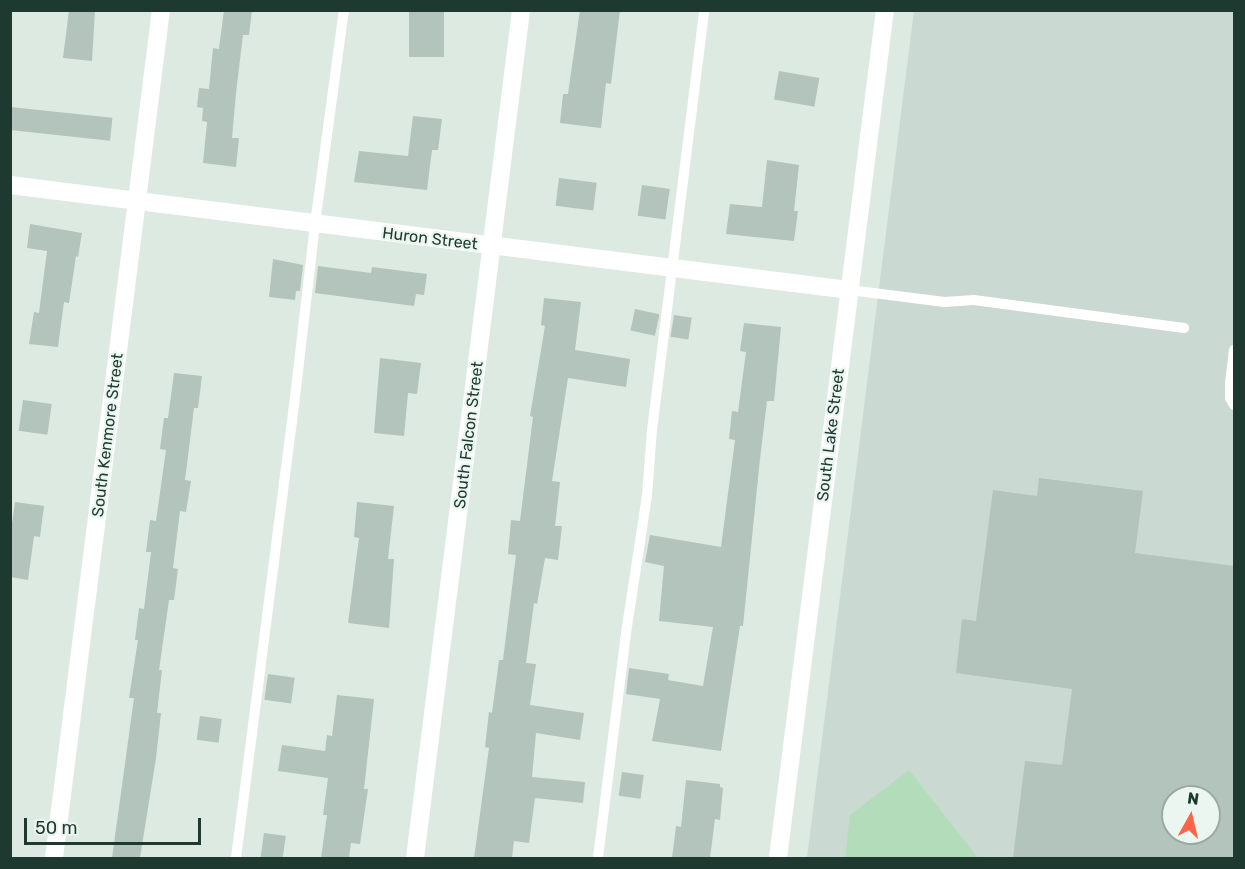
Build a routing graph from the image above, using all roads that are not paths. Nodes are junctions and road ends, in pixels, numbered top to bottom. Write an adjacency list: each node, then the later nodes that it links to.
1 (161, 10): 7 (street, South Kenmore Street)
2 (344, 10): 8 (lane)
3 (521, 10): 9 (street, South Falcon Street)
4 (704, 10): 10 (lane)
5 (885, 10): 11 (street, South Lake Street)
6 (10, 185): 7 (street, Huron Street)
7 (136, 201): 8 (street, Huron Street); 15 (street, South Kenmore Street)
8 (315, 224): 9 (street, Huron Street); 16 (lane)
9 (493, 247): 10 (street, Huron Street); 17 (street, South Falcon Street)
10 (672, 268): 11 (street, Huron Street); 18 (lane)
11 (850, 290): 12 (lane); 19 (street, South Lake Street)
12 (1184, 328)
13 (1234, 350): 14 (lane)
14 (1234, 405)
15 (54, 858)
16 (236, 858)
17 (415, 858)
18 (598, 858)
19 (778, 858)

